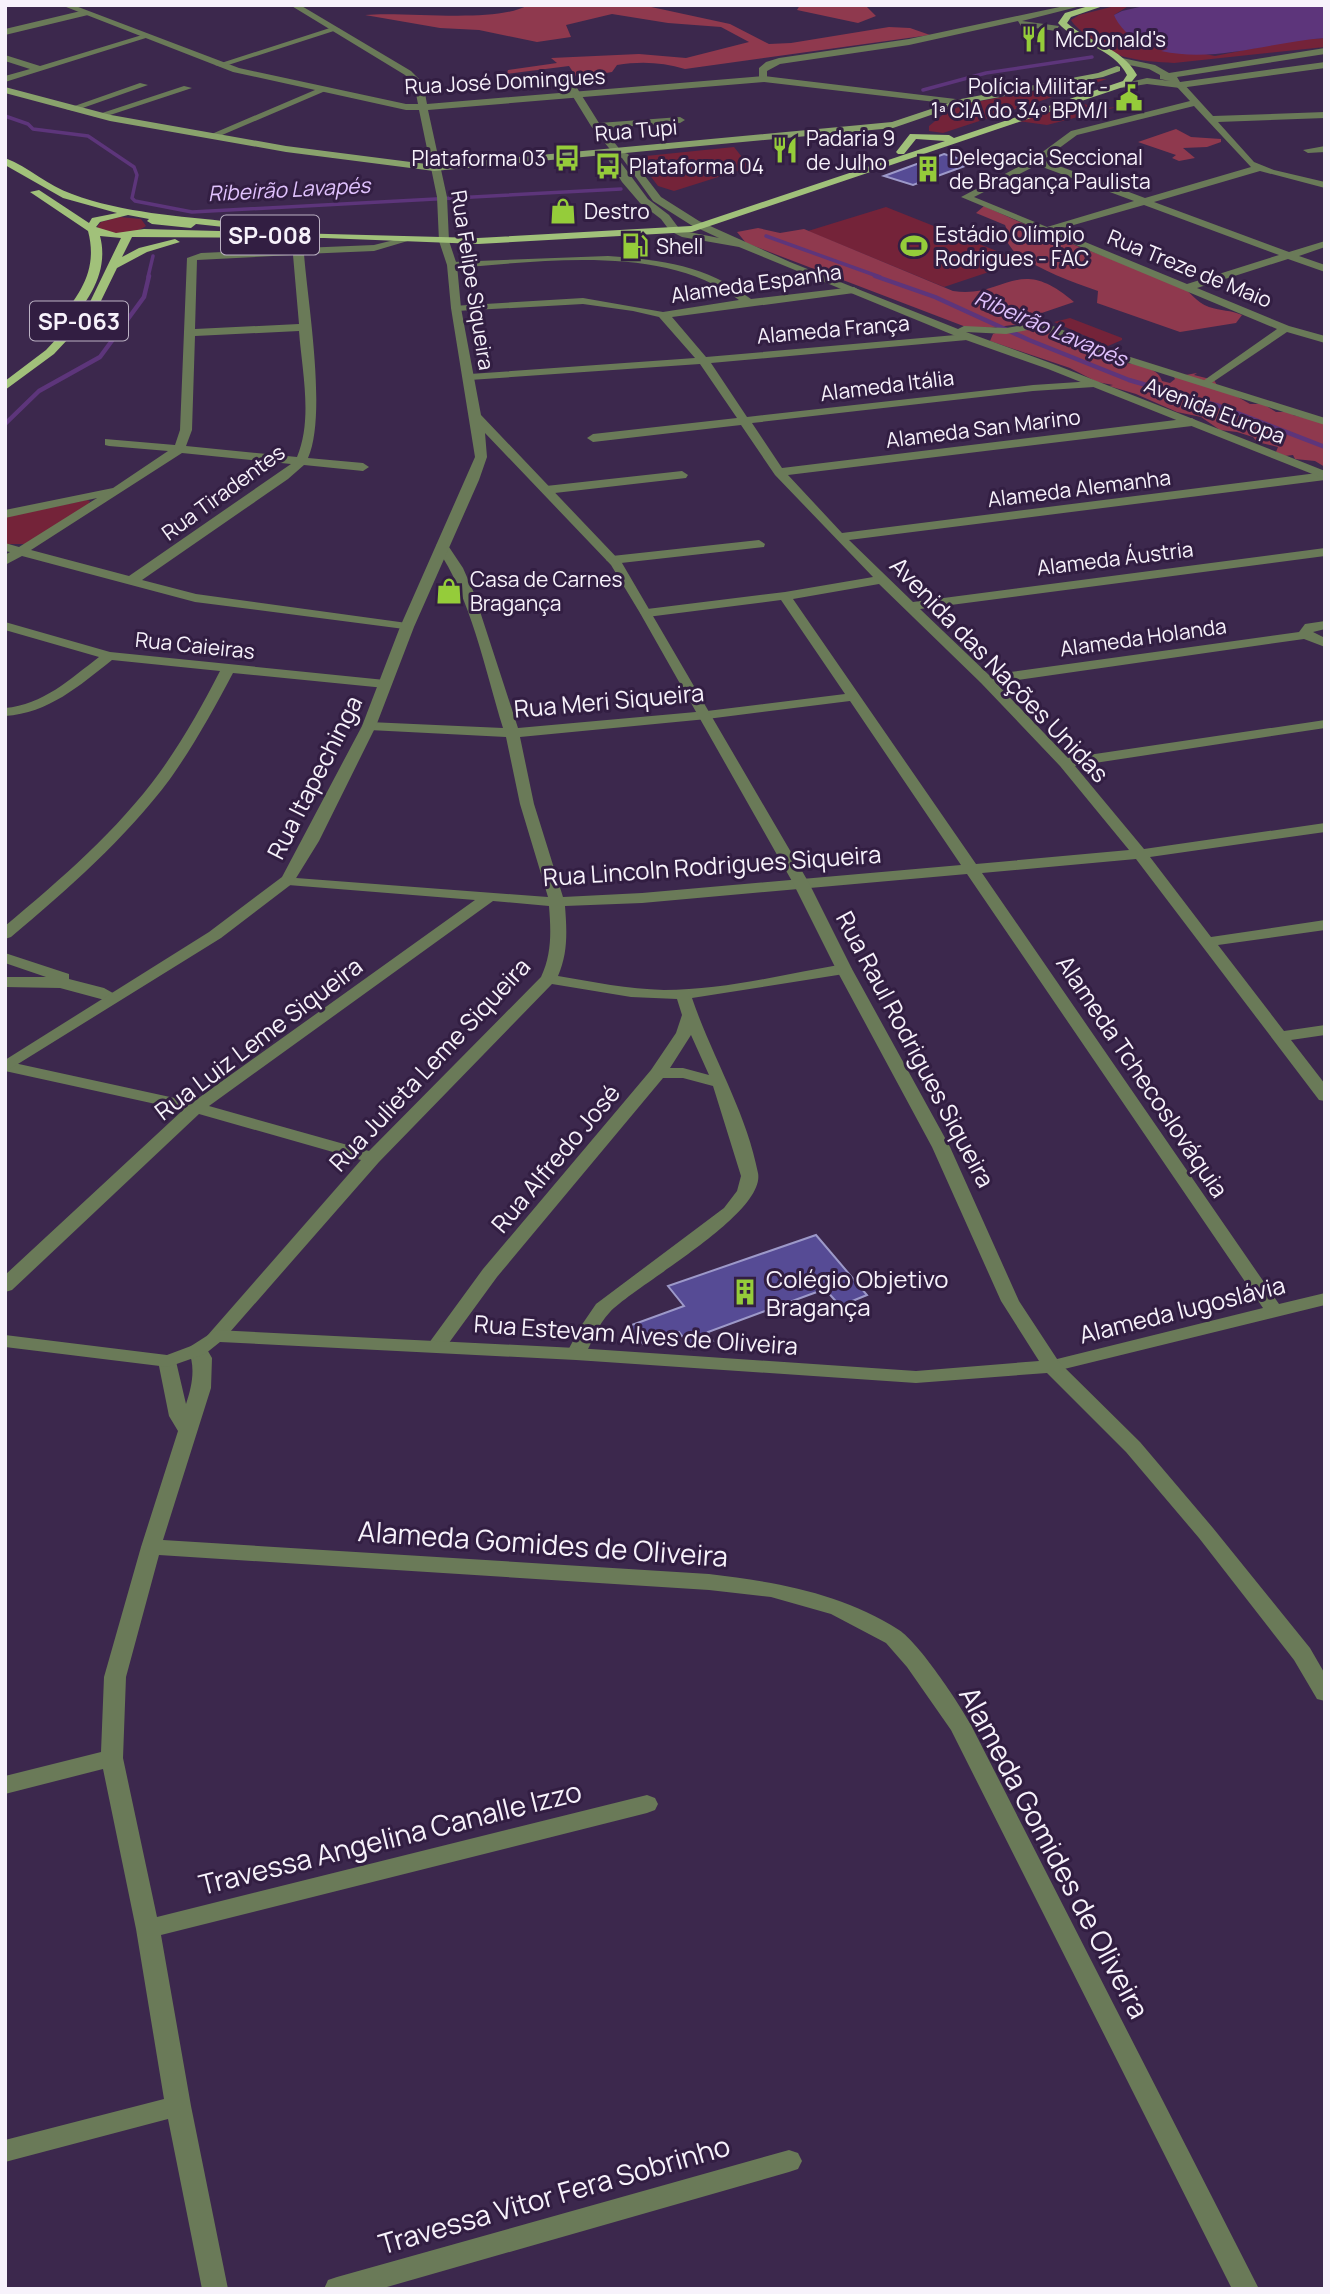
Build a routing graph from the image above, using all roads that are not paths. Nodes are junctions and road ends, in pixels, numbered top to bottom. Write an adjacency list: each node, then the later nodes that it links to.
1 (65, 5): 5 (street, Rua José Domingues)
2 (294, 5): 8 (street, Rua Felipe Siqueira)
3 (1102, 5): 7 (main road)
4 (1076, 6): 6 (street); 7 (main road)
5 (85, 13): 9 (street); 10 (street, Rua José Domingues)
6 (996, 24): 7 (street); 22 (street)
7 (1062, 28): 15 (main road)
8 (336, 29): 14 (street); 33 (street, Rua Felipe Siqueira)
9 (5, 32)
10 (145, 37): 14 (street, Rua José Domingues); 18 (street)
11 (1325, 51): 13 (street)
12 (5, 58): 18 (street)
13 (1245, 62): 17 (street); 20 (street)
14 (219, 65): 28 (street, Rua José Domingues)
15 (1120, 65): 17 (street); 25 (main road); 31 (main road, Rua Tupi); 44 (main road, SP-008)
16 (1325, 65): 26 (street)
17 (1152, 66): 20 (street)
18 (41, 69): 21 (street)
19 (564, 74): 30 (street)
20 (1171, 75): 23 (street); 26 (street)
21 (5, 79)
22 (764, 79): 30 (street, Rua José Domingues); 31 (street, Rua José Domingues)
23 (1147, 81): 25 (street); 26 (street)
24 (143, 85): 35 (street)
25 (1122, 85): 45 (main road, SP-008)
26 (1180, 85): 32 (street)
27 (187, 88): 37 (street)
28 (325, 89): 33 (street, Rua José Domingues); 42 (street)
29 (5, 90): 35 (main road, Rua Tupi)
30 (578, 95): 33 (street, Rua José Domingues); 40 (street)
31 (961, 102): 34 (main road, Rua Tupi)
32 (1198, 102): 38 (street); 50 (street, Rua Treze de Maio)
33 (425, 108): 52 (street, Rua Felipe Siqueira)
34 (943, 108): 41 (main road, Rua Tupi); 43 (main road)
35 (71, 109): 37 (main road, Rua Tupi)
36 (1325, 115): 38 (street)
37 (99, 116): 42 (main road, Rua Tupi)
38 (1212, 119): 53 (street)
39 (680, 120): 40 (street)
40 (596, 126): 48 (street)
41 (841, 130): 43 (main road, Rua Tupi); 48 (main road, Rua Tupi)
42 (212, 136): 52 (main road, Rua Tupi)
43 (914, 136): 44 (main road); 49 (main road)
44 (944, 137): 45 (main road); 49 (main road, SP-008)
45 (961, 138): 59 (main road, SP-008)
46 (1325, 149): 47 (street)
47 (1308, 150)
48 (616, 151): 52 (main road, Rua Tupi); 60 (street, Avenida Europa); 62 (street)
49 (901, 152): 60 (main road, SP-008)
50 (1036, 160): 56 (street); 66 (street, Rua Treze de Maio)
51 (5, 161): 57 (main road, SP-008)
52 (434, 168): 72 (street, Rua Felipe Siqueira)
53 (1259, 168): 55 (street); 56 (street)
54 (5, 173): 65 (main road, SP-008)
55 (1321, 183)
56 (1148, 202): 66 (street); 77 (street)
57 (110, 209): 58 (main road, SP-008); 64 (main road)
58 (124, 214): 61 (main road, SP-008); 65 (main road)
59 (724, 217): 63 (main road, SP-008); 74 (street)
60 (689, 219): 62 (main road, SP-008); 63 (street, Avenida Europa)
61 (152, 221): 64 (main road, SP-008); 68 (main road)
62 (668, 223): 67 (street); 72 (main road, SP-008)
63 (702, 226): 67 (main road, SP-008); 74 (street, Avenida Europa)
64 (244, 227): 72 (main road, SP-008)
65 (92, 229): 68 (main road, SP-008); 97 (main road, SP-063)
66 (1047, 230): 81 (street, Rua Treze de Maio)
67 (677, 231): 72 (main road, SP-008); 74 (street, Avenida Europa)
68 (131, 235): 69 (main road, SP-008); 79 (main road, SP-063)
69 (227, 235): 70 (main road, SP-008); 79 (main road, SP-063)
70 (277, 235): 71 (main road, SP-008); 76 (street)
71 (324, 235): 73 (main road, SP-008); 76 (street)
72 (444, 237): 73 (main road, SP-008); 78 (street, Rua Felipe Siqueira)
73 (406, 240): 76 (street)
74 (738, 244): 82 (street, Avenida Europa)
75 (1325, 244): 77 (street)
76 (297, 248): 87 (street, Rua Tiradentes); 90 (street)
77 (1290, 256): 80 (street); 81 (street)
78 (452, 265): 83 (street); 84 (street, Rua Felipe Siqueira)
79 (111, 267): 101 (main road, SP-063)
80 (1325, 269)
81 (1189, 287): 88 (street, Rua Treze de Maio)
82 (854, 290): 83 (street, Alameda Espanha); 86 (street, Avenida Europa)
83 (748, 302): 85 (street, Alameda Espanha)
84 (456, 309): 85 (street); 98 (street, Rua Felipe Siqueira)
85 (663, 315): 95 (street, Avenida das Nações Unidas)
86 (941, 325): 89 (street); 91 (street, Avenida Europa); 92 (street)
87 (303, 327): 90 (street); 112 (street, Rua Tiradentes)
88 (1285, 328): 93 (street, Rua Treze de Maio); 99 (street)
89 (1006, 331): 94 (street); 99 (street)
90 (189, 333): 109 (street)
91 (967, 337): 92 (street, Alameda França); 94 (street, Avenida Europa)
92 (921, 340): 95 (street, Alameda França)
93 (1325, 340)
94 (999, 348): 96 (street, Avenida Europa)
95 (703, 360): 98 (street, Alameda França); 104 (street, Avenida das Nações Unidas)
96 (1061, 371): 100 (street, Avenida Europa); 102 (street, Alameda Itália)
97 (5, 373)
98 (470, 377): 103 (street, Rua Felipe Siqueira)
99 (1207, 383): 106 (street)
100 (1094, 384): 102 (street, Alameda Itália); 105 (street, Avenida Europa)
101 (5, 387)
102 (1033, 388): 104 (street, Alameda Itália)
103 (477, 417): 110 (street, Rua Itapechinga); 111 (street, Rua Raul Rodrigues Siqueira)
104 (746, 421): 107 (street, Alameda Itália); 116 (street, Avenida das Nações Unidas)
105 (1192, 422): 114 (street, Avenida Europa); 116 (street, Alameda San Marino)
106 (1325, 422)
107 (593, 438)
108 (109, 442): 109 (street)
109 (179, 449): 112 (street); 119 (street)
110 (481, 457): 111 (street); 125 (street, Rua Itapechinga)
111 (513, 458): 120 (street, Rua Raul Rodrigues Siqueira)
112 (300, 461): 113 (street); 131 (street, Rua Tiradentes)
113 (363, 467)
114 (1309, 467): 115 (street); 118 (street, Avenida Europa)
115 (1325, 470)
116 (779, 472): 122 (street, Avenida das Nações Unidas)
117 (682, 475): 120 (street)
118 (1325, 476): 122 (street, Alameda Alemanha)
119 (125, 488): 121 (street); 126 (street)
120 (546, 490): 128 (street, Rua Raul Rodrigues Siqueira)
121 (5, 514)
122 (839, 537): 130 (street, Avenida das Nações Unidas)
123 (759, 544): 128 (street)
124 (5, 547): 126 (street)
125 (442, 547): 137 (street, Rua Itapechinga); 149 (street, Rua Julieta Leme Siqueira)
126 (22, 551): 129 (street); 131 (street)
127 (1325, 552): 133 (street, Alameda Áustria)
128 (612, 559): 134 (street, Rua Raul Rodrigues Siqueira)
129 (5, 561)
130 (883, 579): 132 (street); 133 (street, Avenida das Nações Unidas)
131 (131, 581): 137 (street)
132 (785, 596): 134 (street); 144 (street, Alameda Tchecoslováquia)
133 (911, 606): 142 (street, Avenida das Nações Unidas)
134 (647, 613): 146 (street, Rua Raul Rodrigues Siqueira)
135 (1325, 625): 138 (street, Alameda Holanda)
136 (5, 626): 140 (street, Rua Caieiras)
137 (408, 627): 143 (street, Rua Itapechinga)
138 (1307, 635): 139 (street); 142 (street, Alameda Holanda)
139 (1325, 643)
140 (109, 656): 141 (street, Rua Caieiras); 145 (street)
141 (228, 670): 143 (street, Rua Caieiras); 159 (street)
142 (986, 680): 150 (street, Avenida das Nações Unidas)
143 (385, 684): 148 (street, Rua Itapechinga)
144 (852, 696): 146 (street, Rua Meri Siqueira); 153 (street, Alameda Tchecoslováquia)
145 (9, 712)
146 (707, 715): 149 (street, Rua Meri Siqueira); 155 (street, Rua Raul Rodrigues Siqueira)
147 (1325, 724): 150 (street)
148 (369, 726): 149 (street, Rua Meri Siqueira); 154 (street, Rua Itapechinga)
149 (512, 733): 157 (street, Rua Julieta Leme Siqueira)
150 (1065, 763): 152 (street, Avenida das Nações Unidas)
151 (1325, 827): 152 (street, Rua Lincoln Rodrigues Siqueira)
152 (1140, 854): 153 (street, Rua Lincoln Rodrigues Siqueira); 160 (street, Avenida das Nações Unidas)
153 (972, 870): 155 (street, Rua Lincoln Rodrigues Siqueira); 179 (street, Alameda Tchecoslováquia)
154 (288, 880): 156 (street, Rua Lincoln Rodrigues Siqueira); 167 (street, Rua Itapechinga)
155 (801, 883): 157 (street, Rua Lincoln Rodrigues Siqueira); 162 (street, Rua Raul Rodrigues Siqueira)
156 (488, 898): 157 (street, Rua Lincoln Rodrigues Siqueira); 175 (street, Rua Luiz Leme Siqueira)
157 (557, 902): 163 (street, Rua Julieta Leme Siqueira)
158 (1325, 925): 160 (street)
159 (5, 934)
160 (1208, 943): 170 (street, Avenida das Nações Unidas)
161 (5, 958): 165 (street)
162 (844, 969): 166 (street); 186 (street, Rua Raul Rodrigues Siqueira)
163 (548, 978): 166 (street); 176 (street, Rua Julieta Leme Siqueira)
164 (5, 982): 165 (street)
165 (86, 986): 167 (street)
166 (683, 994): 168 (street)
167 (112, 997): 171 (street, Rua Itapechinga)
168 (690, 1015): 172 (street, Rua Alfredo José); 173 (street)
169 (1325, 1030): 170 (street)
170 (1280, 1037): 174 (street, Avenida das Nações Unidas)
171 (6, 1067): 175 (street)
172 (658, 1073): 173 (street); 182 (street, Rua Alfredo José)
173 (721, 1083): 184 (street)
174 (1325, 1096)
175 (196, 1108): 176 (street); 177 (street, Rua Luiz Leme Siqueira)
176 (373, 1158): 180 (street, Rua Julieta Leme Siqueira)
177 (5, 1286)
178 (1325, 1299): 179 (street, Alameda Iugoslávia)
179 (1274, 1311): 186 (street, Alameda Iugoslávia)
180 (216, 1336): 182 (street, Rua Estevam Alves de Oliveira); 183 (street, Rua Julieta Leme Siqueira)
181 (5, 1341): 185 (street)
182 (436, 1347): 184 (street, Rua Estevam Alves de Oliveira)
183 (198, 1350): 185 (street, Rua Julieta Leme Siqueira); 187 (street)
184 (576, 1354): 186 (street, Rua Estevam Alves de Oliveira)
185 (168, 1361): 187 (street)
186 (1052, 1366): 189 (street, Rua Raul Rodrigues Siqueira)
187 (187, 1430): 188 (street)
188 (151, 1547): 190 (street); 199 (street, Alameda Gomides de Oliveira)
189 (1325, 1693)
190 (112, 1758): 191 (street); 193 (street)
191 (5, 1785)
192 (647, 1804): 193 (street, Travessa Angelina Canalle Izzo)
193 (148, 1929): 194 (street)
194 (178, 2106): 195 (street); 197 (street)
195 (5, 2151)
196 (789, 2161): 198 (street, Travessa Vitor Fera Sobrinho)
197 (215, 2289)
198 (337, 2289)
199 (1246, 2289)

